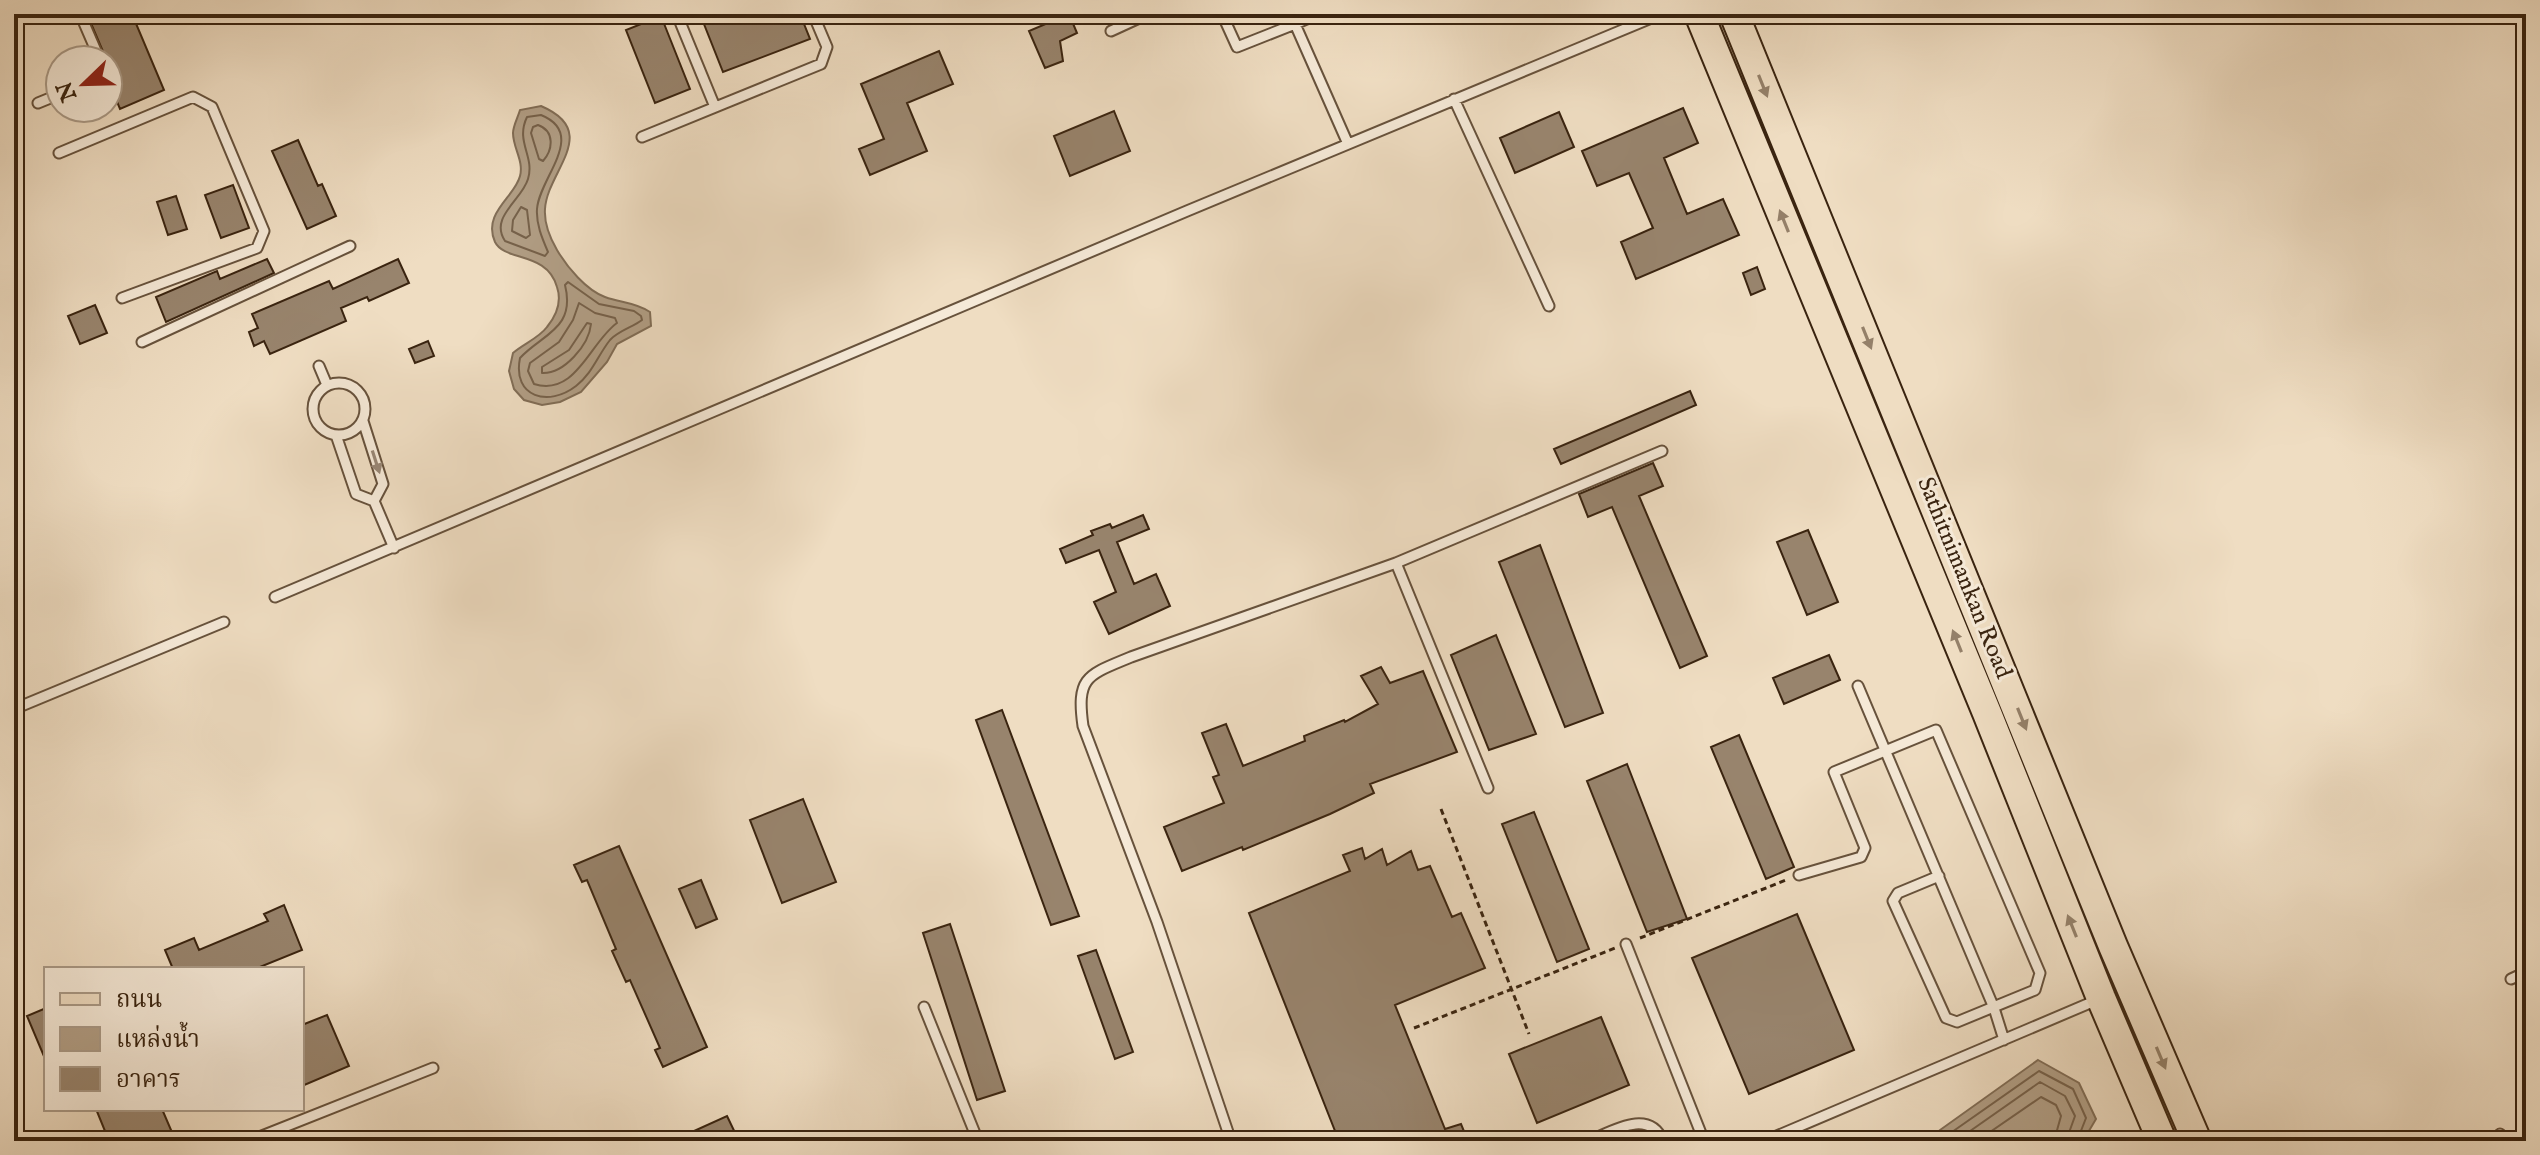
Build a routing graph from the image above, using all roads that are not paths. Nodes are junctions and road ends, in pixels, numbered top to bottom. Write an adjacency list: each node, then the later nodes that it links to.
1 (813, 14): 16 (lane)
2 (1148, 14): 11 (lane)
3 (1222, 14): 10 (lane)
4 (1318, 14): 10 (lane)
5 (1661, 14): 13 (lane)
6 (1699, 14): 44 (main road, Sathitnimankan Road, one-way to 6)
7 (1734, 14): 43 (main road, Sathitnimankan Road, one-way to 43)
8 (678, 17): 16 (lane)
9 (84, 23): 12 (lane)
10 (1295, 24): 18 (lane)
11 (1111, 31)
12 (93, 44)
13 (1454, 99): 18 (lane); 22 (lane)
14 (44, 101): 15 (lane)
15 (38, 103)
16 (715, 107): 17 (lane)
17 (642, 137)
18 (1348, 144): 30 (lane)
19 (59, 153): 21 (lane)
20 (350, 246): 23 (lane)
21 (122, 298)
22 (1549, 306)
23 (142, 342)
24 (319, 366): 25 (lane)
25 (327, 385): 26 (lane); 27 (lane)
26 (363, 421): 27 (lane); 29 (lane, one-way to 29)
27 (336, 435): 29 (lane)
28 (1662, 451): 31 (lane)
29 (374, 501): 30 (lane)
30 (394, 548): 32 (lane)
31 (1396, 563): 37 (lane); 51 (lane)
32 (275, 597)
33 (224, 622): 35 (lane)
34 (1858, 686): 36 (lane)
35 (14, 709)
36 (1886, 751): 38 (lane); 39 (lane); 46 (lane)
37 (1488, 788)
38 (1799, 875)
39 (1939, 876): 46 (lane); 46 (lane)
40 (1626, 944): 54 (lane)
41 (2526, 972): 42 (lane)
42 (2511, 979)
43 (2130, 986): 44 (main road); 57 (main road, Sathitnimankan Road, one-way to 57)
44 (2101, 998): 47 (lane); 56 (main road, Sathitnimankan Road)
45 (924, 1007): 50 (lane)
46 (1994, 1008): 47 (lane)
47 (2004, 1040): 55 (lane)
48 (433, 1068): 49 (lane)
49 (249, 1141)
50 (978, 1141)
51 (1231, 1141)
52 (1589, 1141): 53 (lane)
53 (1663, 1141)
54 (1704, 1141)
55 (1765, 1141)
56 (2162, 1141)
57 (2197, 1141)

